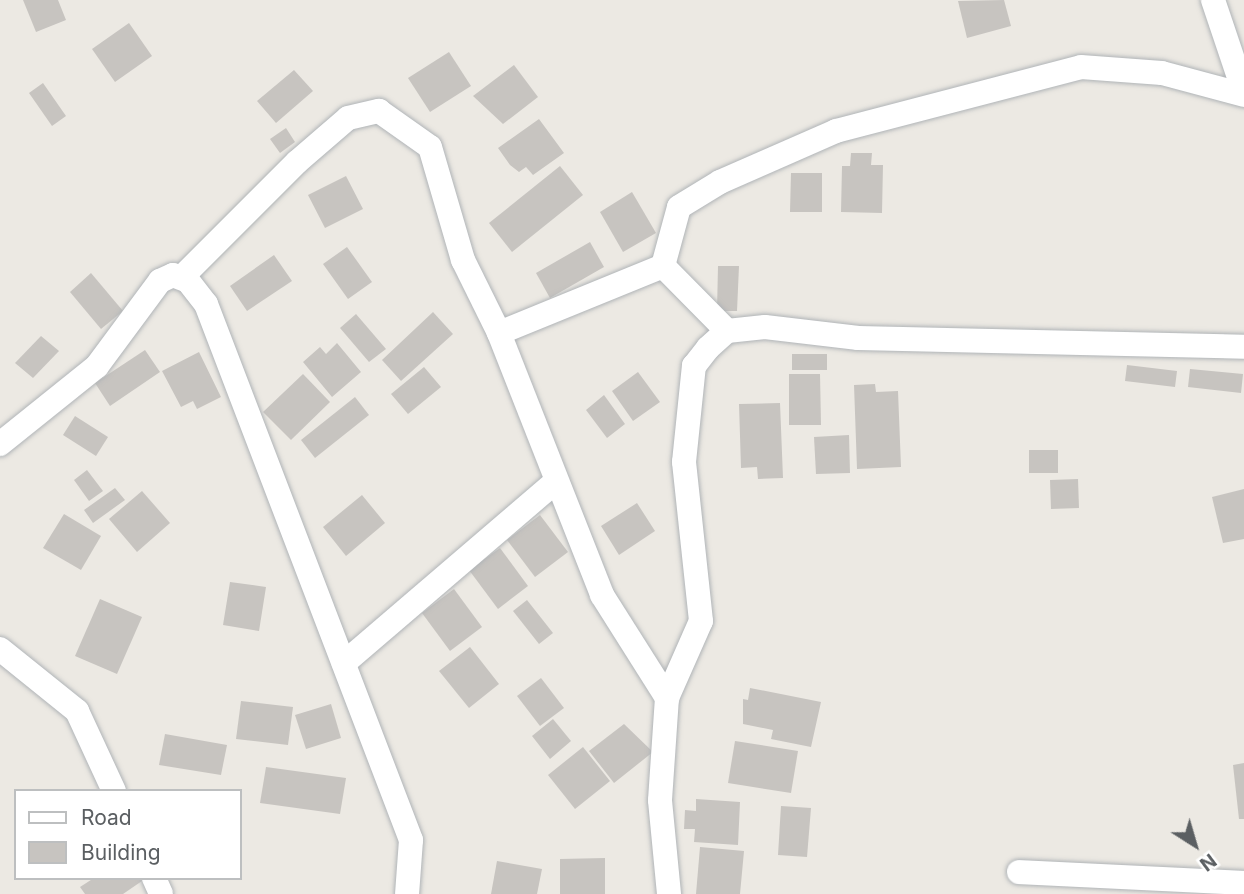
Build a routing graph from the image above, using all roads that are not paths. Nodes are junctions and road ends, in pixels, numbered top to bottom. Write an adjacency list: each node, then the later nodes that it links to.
1 (1213, 0): 2 (street)
2 (1244, 93): 3 (street)
3 (663, 265): 5 (street); 6 (street)
4 (182, 277): 6 (street); 8 (street); 11 (street)
5 (727, 331): 7 (street); 12 (street)
6 (499, 333): 9 (street)
7 (1244, 347)
8 (0, 444)
9 (555, 482): 11 (street); 12 (street)
10 (0, 649): 13 (street)
11 (344, 663): 16 (street)
12 (667, 698): 17 (street)
13 (113, 789)
14 (1019, 872): 15 (street)
15 (1242, 887)
16 (407, 894)
17 (669, 894)

